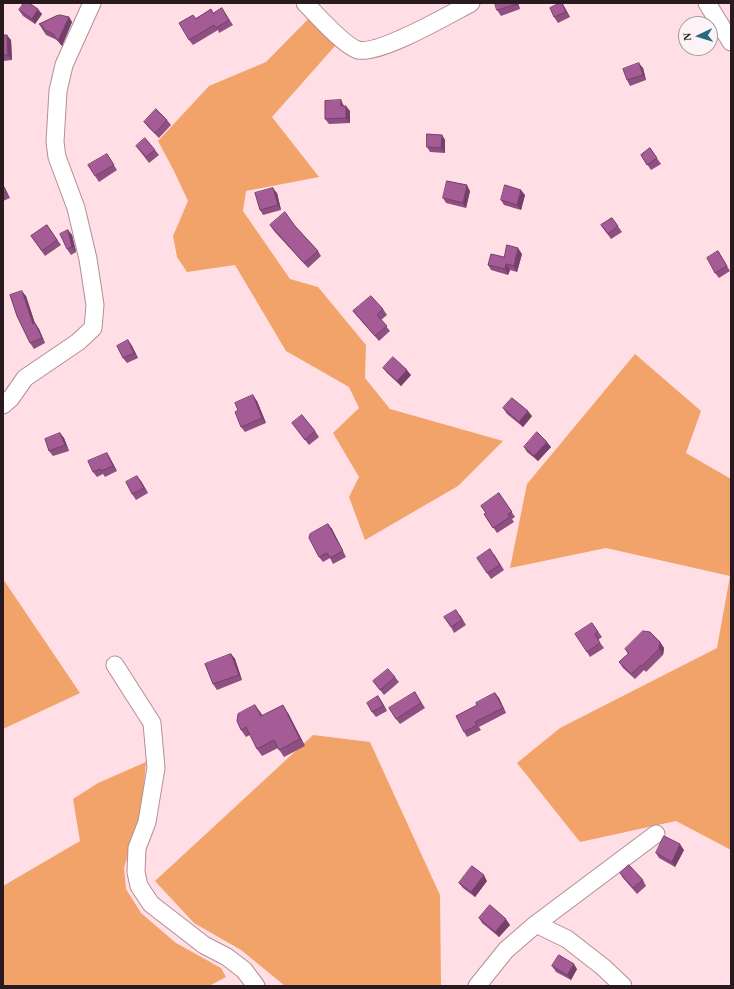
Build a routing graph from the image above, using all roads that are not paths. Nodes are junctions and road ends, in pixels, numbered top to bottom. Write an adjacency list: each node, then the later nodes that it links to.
1 (92, 3): 6 (street)
2 (305, 3): 3 (street)
3 (471, 3)
4 (707, 3): 5 (street)
5 (731, 42)
6 (3, 405)
7 (116, 665): 10 (street)
8 (656, 834): 9 (street)
9 (536, 924): 11 (street); 12 (street)
10 (256, 986)
11 (477, 986)
12 (623, 986)

